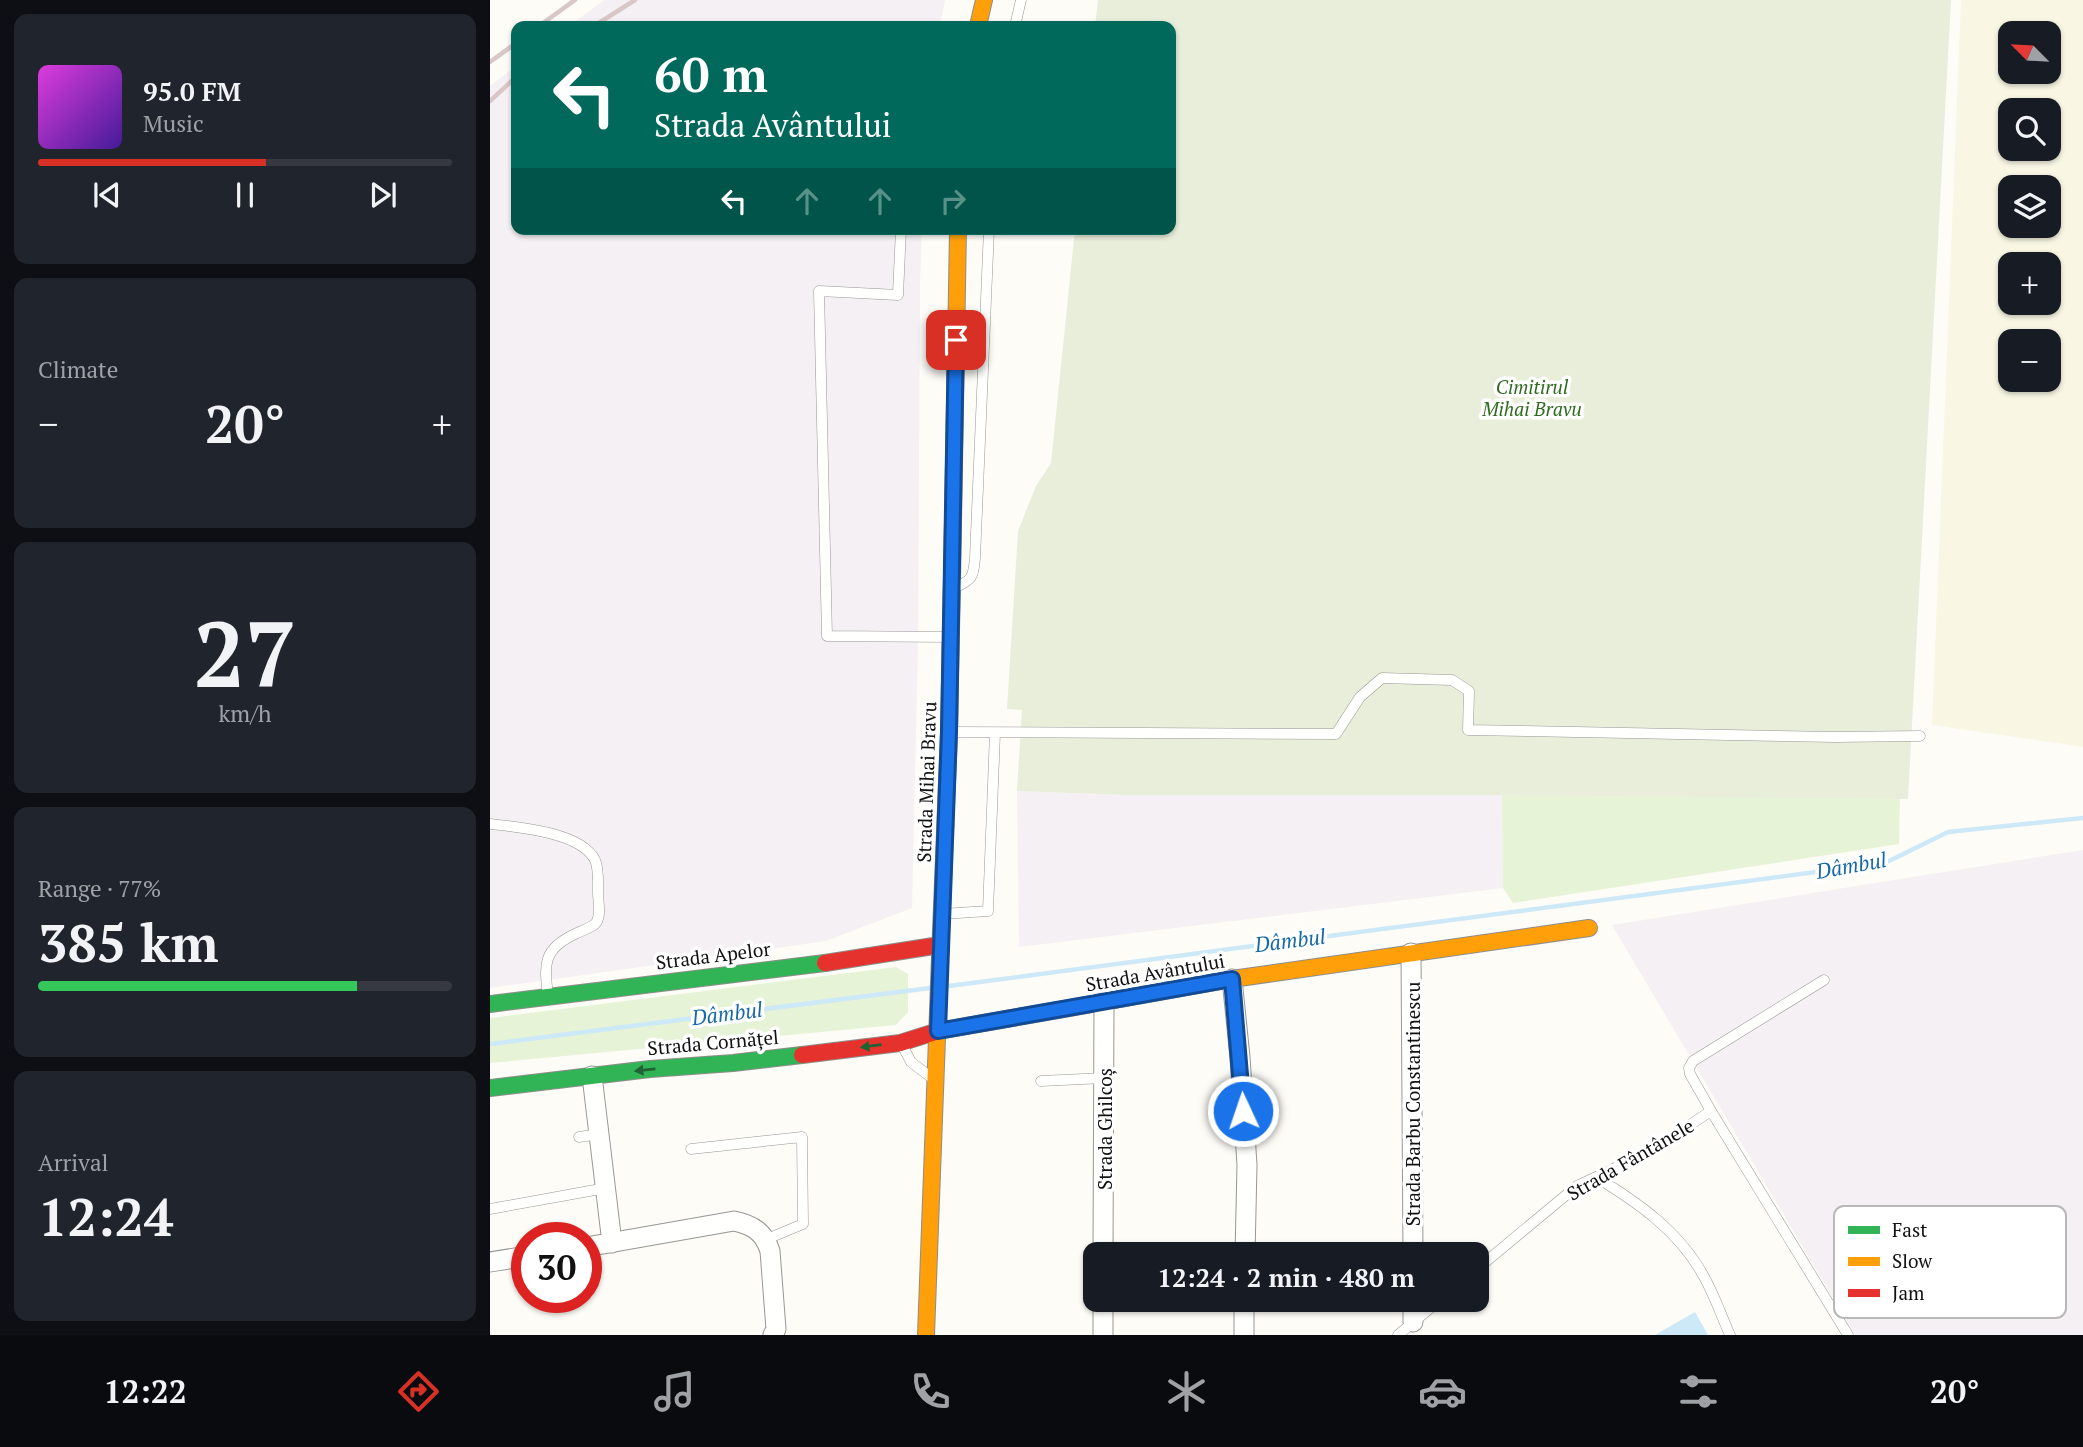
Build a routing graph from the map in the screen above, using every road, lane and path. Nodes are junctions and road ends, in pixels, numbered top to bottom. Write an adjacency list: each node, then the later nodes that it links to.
1 (984, 0): 3 (street)
2 (1021, 0): 4 (lane)
3 (979, 21)
4 (1016, 21)
5 (901, 235): 9 (lane)
6 (957, 235): 8 (street, Strada Mihai Bravu)
7 (989, 235): 8 (lane)
8 (951, 589): 9 (street, Strada Mihai Bravu)
9 (950, 637): 10 (street, Strada Mihai Bravu)
10 (949, 732): 11 (lane); 14 (street, Strada Mihai Bravu)
11 (995, 733): 12 (lane); 14 (lane)
12 (1920, 736)
13 (490, 824): 20 (lane)
14 (942, 914): 16 (street, Strada Mihai Bravu)
15 (1589, 928): 17 (street, Strada Avântului)
16 (940, 946): 20 (street, Strada Apelor); 23 (street, Strada Mihai Bravu)
17 (1411, 953): 18 (street, Strada Avântului); 40 (street, Strada Barbu Constantinescu)
18 (1232, 979): 21 (street, Strada Avântului); 39 (street)
19 (1824, 979): 30 (lane)
20 (548, 996): 22 (street, Strada Apelor)
21 (1104, 1002): 23 (street, Strada Avântului); 26 (street, Strada Ghilcoș)
22 (490, 1004)
23 (938, 1023): 24 (street, Strada Cornățel); 27 (street, Strada Mihai Bravu)
24 (900, 1043): 25 (street, Strada Cornățel, one-way to 25); 27 (lane)
25 (592, 1076): 29 (street, Strada Cornățel); 31 (street)
26 (1104, 1078): 28 (lane); 38 (street, Strada Ghilcoș)
27 (936, 1081): 54 (street, Strada Mihai Bravu)
28 (1041, 1081)
29 (490, 1088)
30 (1711, 1111): 34 (lane, Strada Fântânele); 50 (lane, Strada Fântânele)
31 (599, 1135): 32 (lane); 35 (street)
32 (579, 1137)
33 (691, 1149): 37 (lane)
34 (1596, 1177): 44 (lane, Strada Fântânele); 58 (lane)
35 (606, 1188): 36 (lane); 41 (street)
36 (490, 1209)
37 (767, 1239): 41 (street); 53 (street)
38 (1103, 1242)
39 (1245, 1242)
40 (1413, 1242)
41 (612, 1243): 42 (street)
42 (602, 1245)
43 (511, 1259): 45 (street)
44 (1489, 1259)
45 (490, 1262)
46 (1103, 1312): 55 (street)
47 (1244, 1312): 56 (street)
48 (1413, 1312): 52 (street)
49 (1425, 1312): 52 (lane)
50 (1834, 1312)
51 (1838, 1318): 59 (lane, Strada Fântânele)
52 (1413, 1322): 57 (lane)
53 (773, 1335)
54 (926, 1335)
55 (1102, 1335)
56 (1244, 1335)
57 (1398, 1335)
58 (1730, 1335)
59 (1848, 1335)

